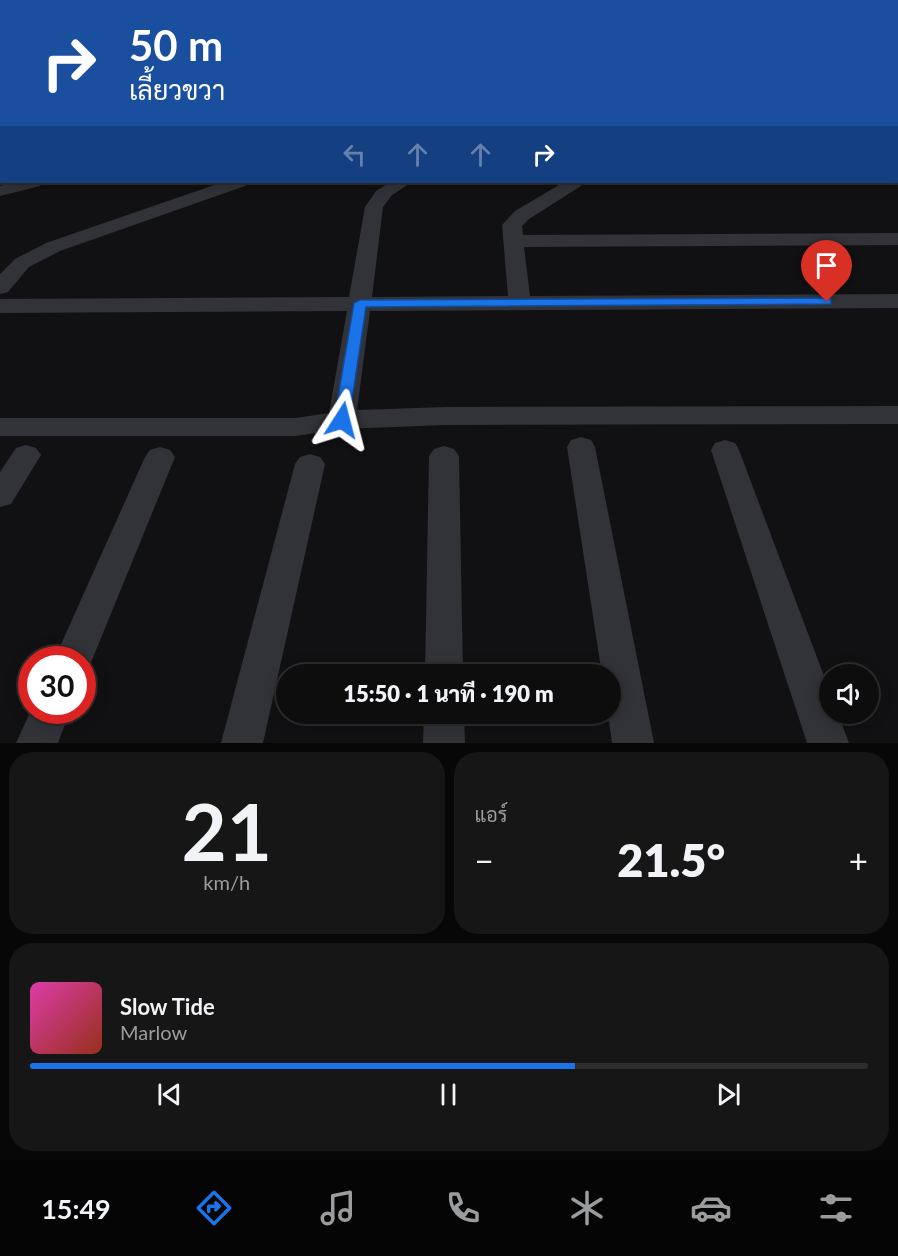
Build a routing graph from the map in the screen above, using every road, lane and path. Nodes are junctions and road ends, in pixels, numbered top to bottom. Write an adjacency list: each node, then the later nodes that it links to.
1 (30, 183): 5 (street)
2 (236, 183): 8 (street)
3 (401, 183): 10 (street)
4 (573, 183): 7 (street)
5 (0, 191)
6 (898, 239): 7 (street)
7 (515, 241): 11 (street)
8 (0, 287)
9 (898, 301): 11 (street)
10 (360, 303): 11 (street); 12 (street); 14 (street)
11 (520, 303)
12 (0, 306)
13 (898, 415): 14 (street)
14 (342, 420): 15 (street)
15 (0, 427)
16 (580, 447): 30 (street)
17 (725, 450): 31 (street)
18 (26, 455): 22 (street)
19 (444, 456): 24 (street)
20 (160, 457): 23 (street)
21 (310, 464): 28 (street)
22 (0, 496)
23 (79, 646)
24 (444, 664)
25 (45, 724): 27 (street)
26 (444, 724): 29 (street)
27 (37, 743)
28 (242, 743)
29 (444, 743)
30 (633, 743)
31 (828, 743)

